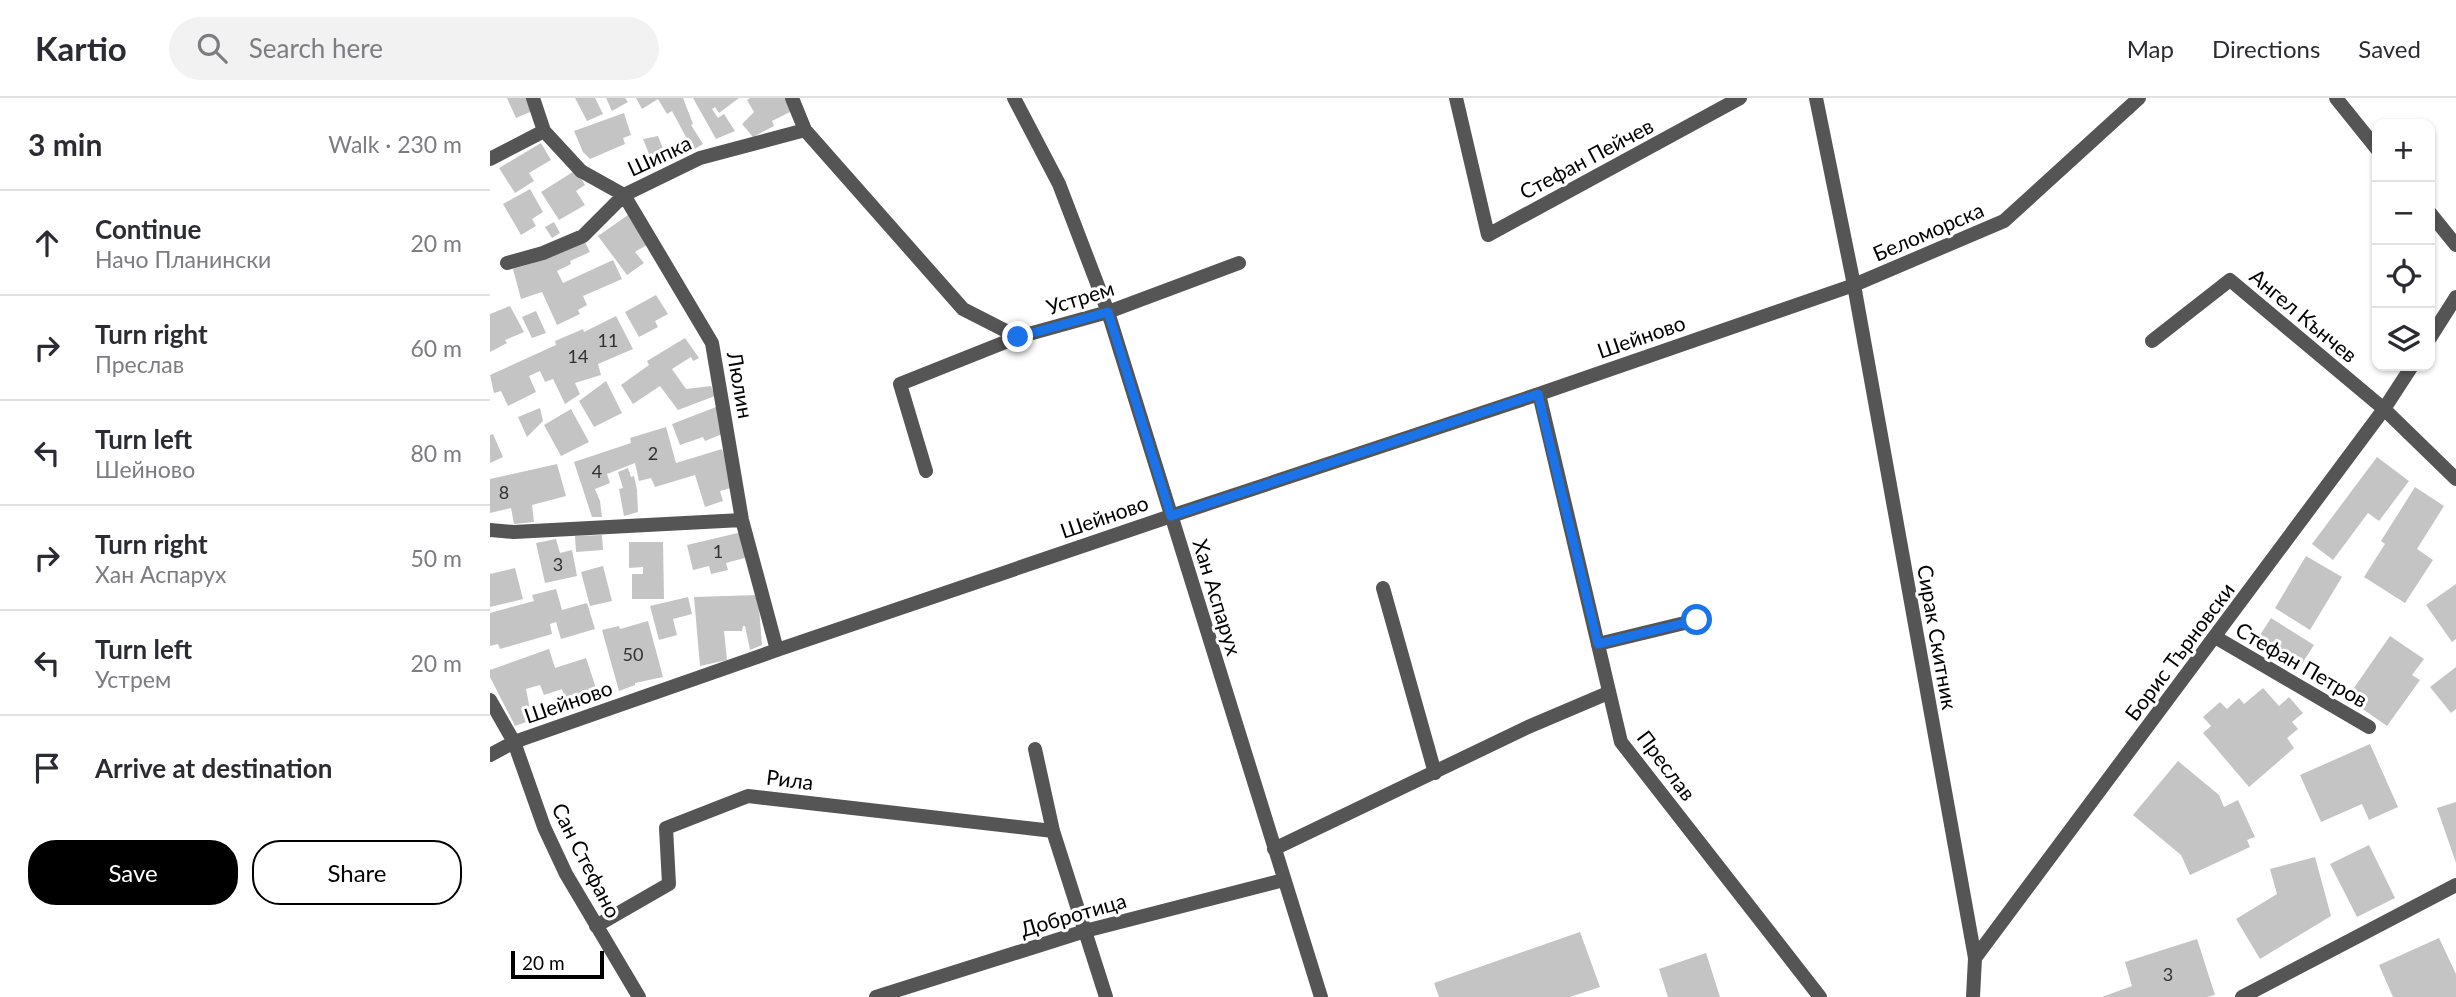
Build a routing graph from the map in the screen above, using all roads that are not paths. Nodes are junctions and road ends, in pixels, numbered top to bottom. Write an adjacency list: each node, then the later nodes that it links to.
1 (533, 98): 10 (street)
2 (792, 98): 9 (street)
3 (1014, 98): 20 (street, Хан Аспарух)
4 (1456, 98): 5 (street, Стефан Пейчев)
5 (1740, 98)
6 (1816, 98): 18 (street, Сирак Скитник)
7 (2139, 98): 18 (street, Беломорска)
8 (2336, 98): 11 (street)
9 (805, 130): 13 (street, Шипка); 22 (street)
10 (544, 131): 12 (street); 13 (street)
11 (2372, 143)
12 (490, 159)
13 (624, 195): 16 (street, Шипка); 30 (street, Люлин)
14 (2435, 219): 15 (street)
15 (2456, 245)
16 (507, 263)
17 (1239, 263): 20 (street, Устрем)
18 (1854, 285): 25 (street, Шейново); 50 (street, Сирак Скитник)
19 (2456, 297): 21 (street)
20 (1108, 312): 22 (street, Устрем); 29 (street, Хан Аспарух)
21 (2435, 330)
22 (1018, 337): 27 (street, Устрем)
23 (2151, 341): 26 (street, Ангел Кънчев)
24 (2409, 371): 26 (street, Борис Търновски)
25 (1538, 394): 29 (street, Шейново); 35 (street, Преслав)
26 (2384, 409): 28 (street, Ангел Кънчев); 34 (street, Борис Търновски)
27 (926, 471)
28 (2456, 479)
29 (1171, 516): 36 (street, Шейново); 45 (street, Хан Аспарух)
30 (742, 520): 31 (street); 36 (street, Люлин)
31 (490, 530)
32 (1383, 588): 43 (street)
33 (1697, 620): 35 (street)
34 (2215, 638): 39 (street, Стефан Петров); 50 (street, Борис Търновски)
35 (1598, 644): 37 (street, Преслав)
36 (777, 650): 40 (street, Шейново)
37 (1608, 694): 43 (street); 55 (street, Преслав)
38 (490, 700): 40 (street, Сан Стефано)
39 (2369, 727)
40 (514, 742): 42 (street, Шейново); 48 (street, Сан Стефано)
41 (1035, 748): 44 (street)
42 (490, 755)
43 (1434, 774): 45 (street)
44 (1053, 831): 48 (street, Рила); 49 (street)
45 (1273, 849): 46 (street, Хан Аспарух)
46 (1284, 880): 49 (street, Добротица); 54 (street, Хан Аспарух)
47 (2456, 885): 57 (street)
48 (596, 926): 51 (street, Сан Стефано)
49 (1086, 931): 52 (street, Добротица); 53 (street)
50 (1975, 958): 56 (street, Сирак Скитник)
51 (639, 997)
52 (876, 997)
53 (1106, 997)
54 (1321, 997)
55 (1820, 997)
56 (1973, 997)
57 (2242, 997)

